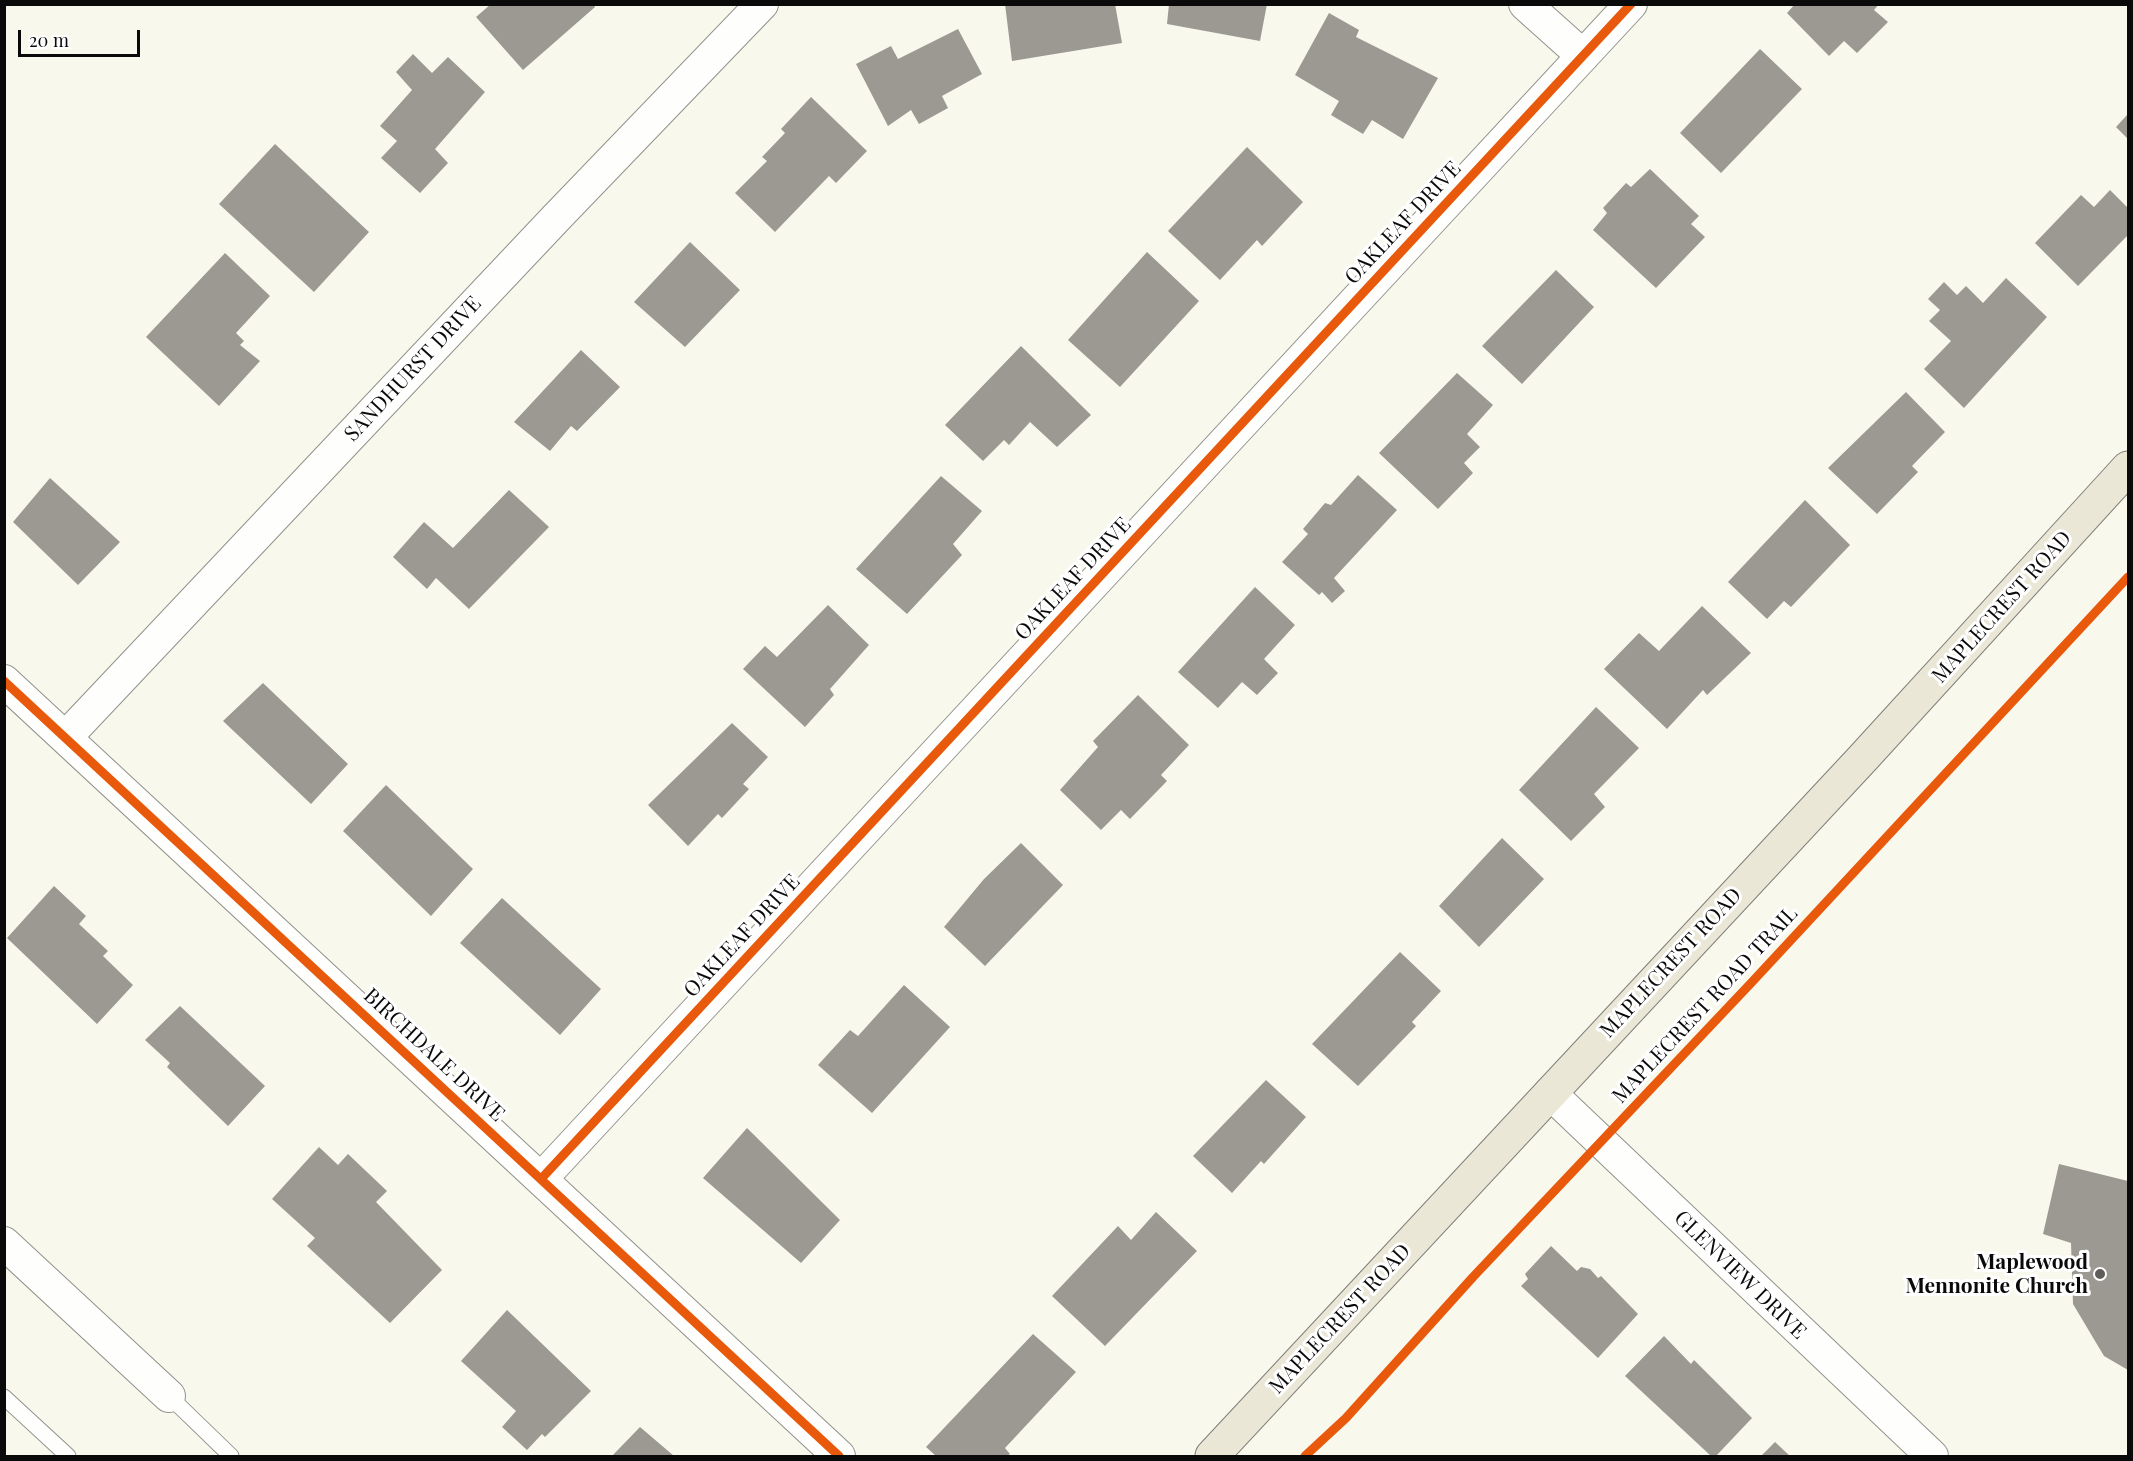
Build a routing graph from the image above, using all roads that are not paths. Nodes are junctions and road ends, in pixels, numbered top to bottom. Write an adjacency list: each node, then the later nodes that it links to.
1 (762, 4): 7 (street, SANDHURST DRIVE)
2 (1525, 4): 4 (street)
3 (1631, 4): 4 (street, OAKLEAF DRIVE)
4 (1582, 56): 9 (street, OAKLEAF DRIVE)
5 (2128, 468): 8 (main road, MAPLECREST ROAD)
6 (4, 681): 7 (street, BIRCHDALE DRIVE)
7 (66, 737): 9 (street, BIRCHDALE DRIVE)
8 (1550, 1093): 16 (main road, MAPLECREST ROAD); 17 (street, GLENVIEW DRIVE)
9 (541, 1179): 15 (street, BIRCHDALE DRIVE)
10 (4, 1243): 11 (street)
11 (170, 1396): 14 (lane)
12 (4, 1397): 13 (lane)
13 (68, 1456)
14 (231, 1456)
15 (839, 1456)
16 (1212, 1456)
17 (1932, 1456)

